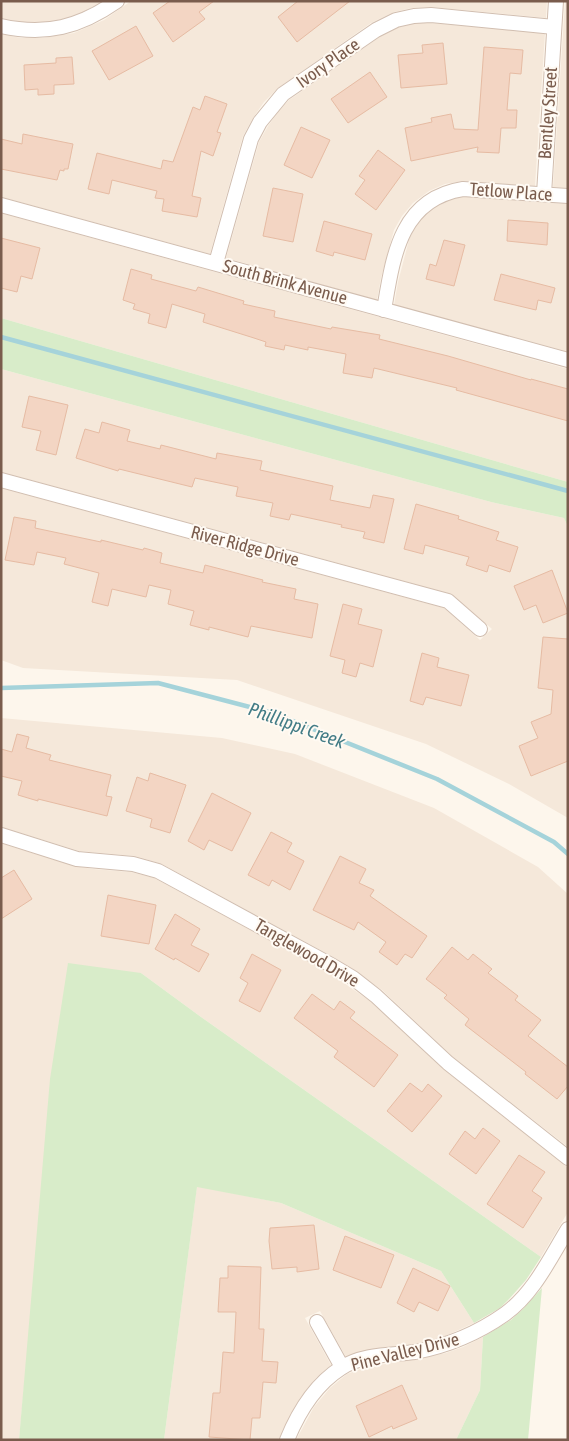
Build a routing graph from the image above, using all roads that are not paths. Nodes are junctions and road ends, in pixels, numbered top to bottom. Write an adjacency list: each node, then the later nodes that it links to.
1 (117, 1): 3 (street)
2 (556, 1): 4 (street, Bentley Street)
3 (1, 26)
4 (554, 27): 5 (street, Bentley Street); 8 (street, Ivory Place)
5 (544, 194): 6 (street, Tetlow Place); 9 (street, Tetlow Place)
6 (568, 196)
7 (1, 205): 8 (street, South Brink Avenue)
8 (216, 263): 9 (street, South Brink Avenue)
9 (384, 310): 10 (street, South Brink Avenue)
10 (568, 360)
11 (1, 480): 12 (street, River Ridge Drive)
12 (480, 629)
13 (1, 835): 14 (street, Tanglewood Drive)
14 (568, 1158)
15 (568, 1229): 17 (street, Pine Valley Drive)
16 (317, 1322): 17 (street, Pine Valley Drive)
17 (342, 1367): 18 (street, Pine Valley Drive)
18 (287, 1440)

